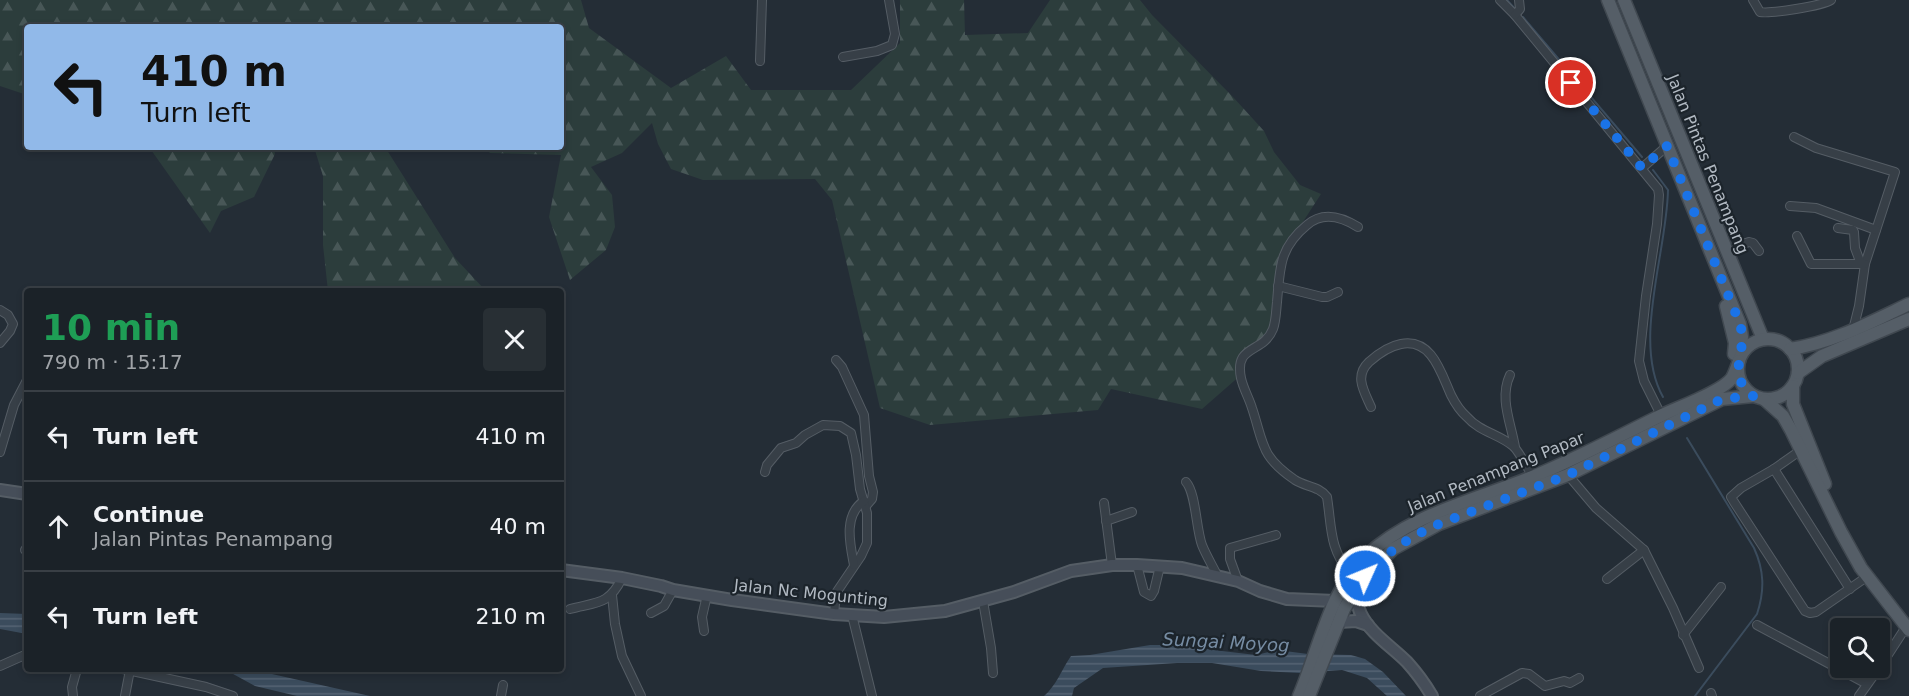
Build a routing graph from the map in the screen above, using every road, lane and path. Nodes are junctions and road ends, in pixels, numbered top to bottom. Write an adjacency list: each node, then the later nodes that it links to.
1 (762, 0): 11 (street)
2 (889, 0): 10 (street)
3 (1500, 0): 9 (street)
4 (1520, 0): 9 (street)
5 (1608, 0): 13 (main road, Jalan Pintas Penampang)
6 (1624, 0): 20 (main road, Jalan Pintas Penampang)
7 (1753, 0): 8 (street)
8 (1831, 0)
9 (1515, 15): 14 (street)
10 (843, 57)
11 (760, 61)
12 (1794, 137): 18 (street)
13 (1667, 146): 14 (street); 25 (main road, Jalan Pintas Penampang)
14 (1642, 168): 45 (street)
15 (1790, 206): 18 (street)
16 (1358, 227): 23 (street)
17 (1838, 228): 22 (street)
18 (1876, 230): 22 (street)
19 (1797, 236): 22 (street)
20 (1725, 250): 21 (street); 32 (main road, Jalan Pintas Penampang)
21 (1759, 251)
22 (1863, 264): 27 (street)
23 (1278, 286): 24 (street); 70 (street)
24 (1338, 292)
25 (1730, 298): 35 (main road, Jalan Pintas Penampang); 41 (main road)
26 (1909, 304): 30 (main road)
27 (1859, 306): 30 (street); 31 (street)
28 (0, 310): 33 (street)
29 (1909, 318): 37 (main road)
30 (1874, 321): 31 (main road)
31 (1853, 330): 34 (main road)
32 (1762, 339): 34 (main road); 35 (main road)
33 (0, 343)
34 (1790, 349): 37 (main road)
35 (1739, 359): 41 (main road, Jalan Penampang Papar); 42 (main road)
36 (836, 360): 57 (street)
37 (1798, 373): 40 (main road)
38 (1510, 375): 47 (street)
39 (24, 386): 48 (street)
40 (1793, 386): 42 (main road); 68 (main road)
41 (1699, 398): 45 (main road, Jalan Penampang Papar)
42 (1759, 398): 44 (main road, Jalan Penampang Papar); 46 (main road)
43 (1371, 407): 47 (street)
44 (1696, 412): 46 (main road); 51 (main road, Jalan Penampang Papar)
45 (1661, 415): 52 (main road, Jalan Penampang Papar)
46 (1798, 445): 49 (street); 68 (main road)
47 (1515, 447): 52 (street)
48 (0, 452)
49 (1774, 469): 74 (street); 74 (street)
50 (765, 472): 57 (street)
51 (1568, 475): 61 (street); 70 (main road, Jalan Penampang Papar)
52 (1533, 477): 70 (main road, Jalan Penampang Papar)
53 (1186, 482): 67 (street)
54 (0, 490): 55 (street)
55 (24, 494)
56 (1104, 503): 59 (street)
57 (865, 504): 62 (street); 62 (street)
58 (1132, 512): 59 (street)
59 (1106, 521): 63 (street)
60 (1276, 535): 72 (street)
61 (1644, 550): 71 (street); 89 (street)
62 (854, 565): 82 (street)
63 (1112, 565): 64 (street, Jalan Nc Mogunting); 78 (street, Jalan Nc Mogunting)
64 (1137, 565): 65 (street, Jalan Nc Mogunting); 65 (street)
65 (1160, 566): 67 (street, Jalan Nc Mogunting)
66 (564, 570): 69 (street, Jalan Nc Mogunting)
67 (1217, 575): 72 (street, Jalan Nc Mogunting)
68 (1868, 575): 74 (street); 87 (main road)
69 (622, 578): 75 (street, Jalan Nc Mogunting); 76 (street)
70 (1355, 578): 79 (main road, Jalan Penampang Papar); 84 (main road, Jalan Penampang Papar); 85 (street)
71 (1606, 579)
72 (1238, 580): 79 (street, Jalan Nc Mogunting)
73 (1721, 587): 89 (street)
74 (1850, 589)
75 (673, 590): 77 (street, Jalan Nc Mogunting); 81 (street)
76 (612, 595): 80 (street); 108 (street)
77 (707, 595): 82 (street, Jalan Nc Mogunting); 88 (street)
78 (983, 601): 83 (street, Jalan Nc Mogunting); 97 (street)
79 (1335, 601): 102 (main road, Jalan Penampang Papar)
80 (570, 609)
81 (651, 613)
82 (834, 614): 83 (street, Jalan Nc Mogunting)
83 (852, 615): 109 (street)
84 (1339, 622): 85 (street); 102 (main road, Jalan Penampang Papar)
85 (1368, 625): 111 (street)
86 (1757, 625): 100 (street)
87 (1908, 628): 90 (street)
88 (704, 631)
89 (1683, 635): 93 (street)
90 (1890, 652)
91 (24, 655): 92 (street)
92 (0, 666)
93 (1699, 668)
94 (76, 672): 104 (street)
95 (126, 672): 105 (street)
96 (135, 672): 106 (street)
97 (993, 673)
98 (1579, 678): 103 (street)
99 (1871, 678): 100 (street)
100 (1867, 684): 113 (street)
101 (503, 685): 107 (street)
102 (1309, 688): 110 (main road, Jalan Penampang Papar)
103 (1490, 693): 112 (street)
104 (73, 696)
105 (125, 696)
106 (233, 696)
107 (501, 696)
108 (641, 696)
109 (872, 696)
110 (1299, 696)
111 (1432, 696)
112 (1480, 696)
113 (1859, 696)

